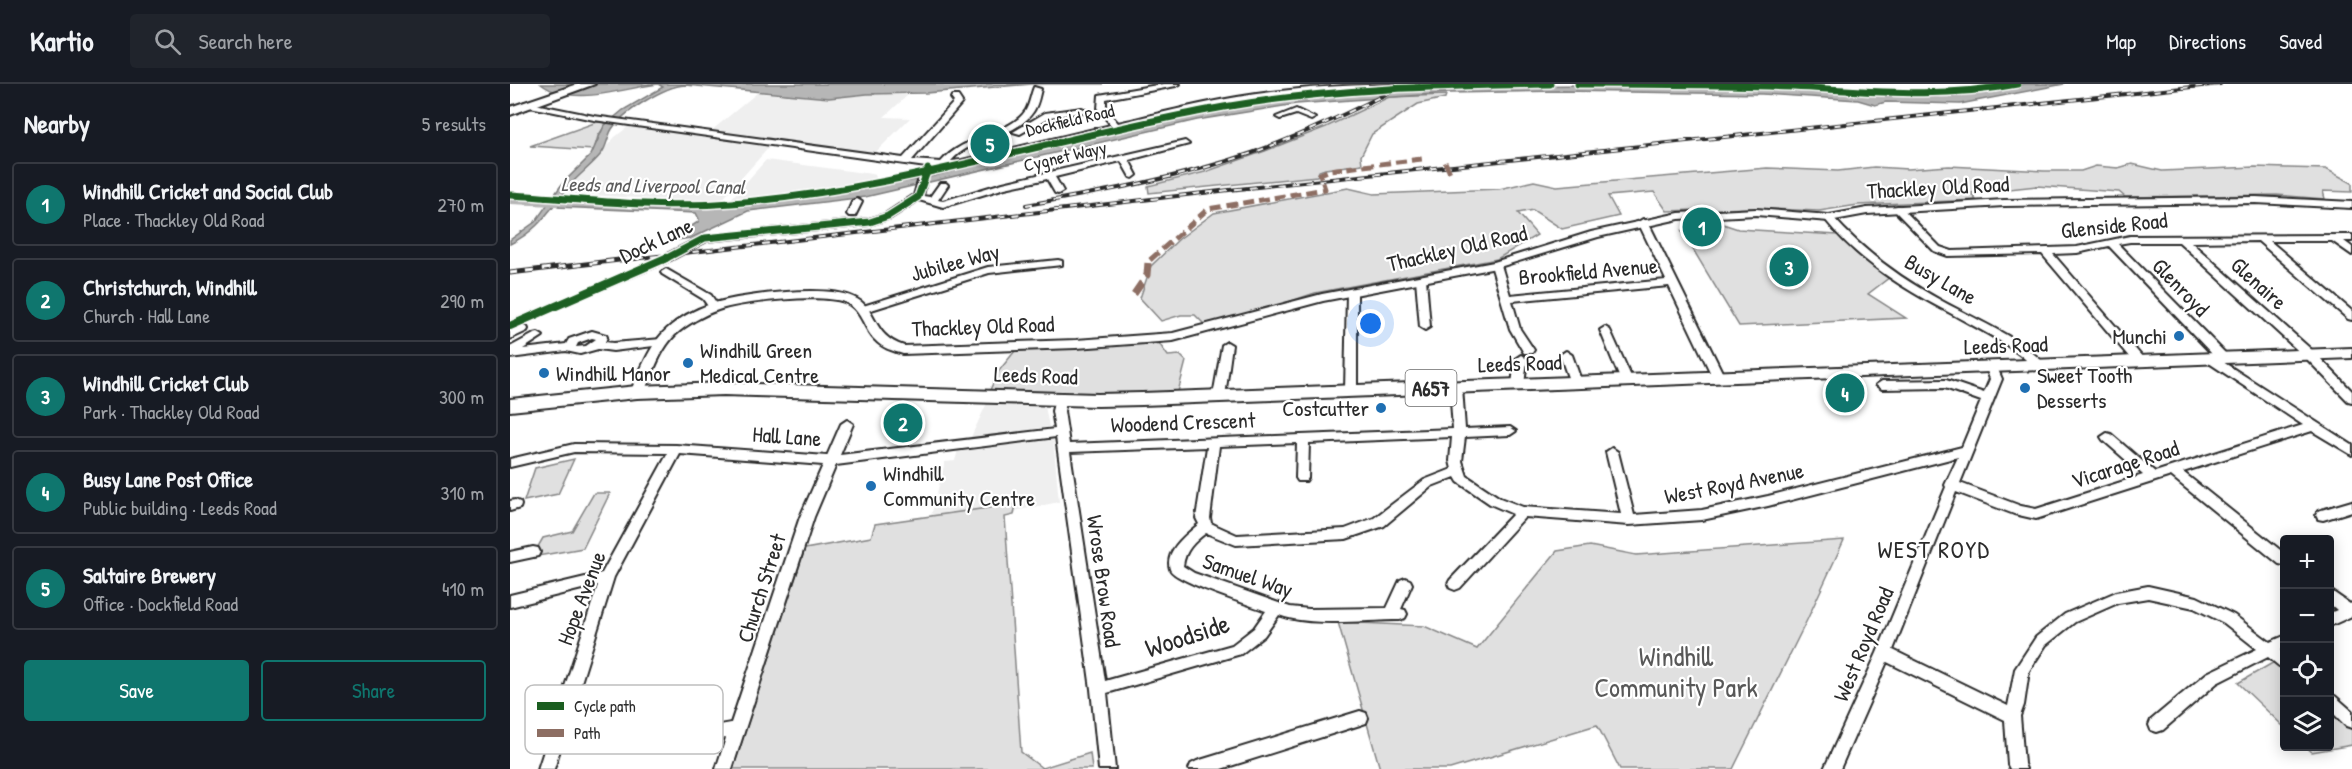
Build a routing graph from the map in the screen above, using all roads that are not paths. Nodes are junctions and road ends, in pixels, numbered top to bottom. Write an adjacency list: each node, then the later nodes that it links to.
1 (579, 84): 7 (main road)
2 (589, 84): 7 (main road)
3 (1176, 84): 14 (street)
4 (1430, 84): 5 (street, Dockfield Road)
5 (1382, 85): 14 (street, Dockfield Road)
6 (1037, 89): 19 (street)
7 (557, 92): 9 (main road); 10 (main road)
8 (956, 98): 18 (street)
9 (528, 104): 10 (main road); 18 (street, Dockfield Road)
10 (510, 107)
11 (1082, 110): 15 (street)
12 (1280, 117): 13 (street)
13 (1311, 118)
14 (1116, 126): 19 (street, Dockfield Road)
15 (1017, 132)
16 (1185, 144): 17 (street, Cygnet Wayy)
17 (1124, 159): 21 (street); 22 (street, Cygnet Wayy)
18 (905, 162): 20 (street, Dockfield Road)
19 (944, 164): 20 (street, Dockfield Road)
20 (932, 165): 24 (street, Dock Lane)
21 (1133, 175)
22 (1050, 176): 25 (street); 26 (street, Cygnet Wayy)
23 (943, 185): 26 (street)
24 (921, 187): 26 (street, Cygnet Wayy); 50 (street, Dock Lane)
25 (1058, 191)
26 (932, 201)
27 (857, 202): 30 (street)
28 (2352, 206): 29 (street, Thackley Old Road)
29 (1898, 209): 31 (street, Thackley Old Road); 38 (street, Glenside Road)
30 (852, 214)
31 (1829, 218): 32 (street, Thackley Old Road); 64 (street, Busy Lane)
32 (1643, 222): 41 (street, Thackley Old Road); 44 (street)
33 (2259, 237): 34 (street, Glenside Road); 35 (street, Glenside Road); 49 (street)
34 (2181, 238): 37 (street, Glenside Road); 61 (street, Glenaire)
35 (2334, 238): 36 (street, Glenside Road); 39 (street)
36 (2352, 238)
37 (2111, 243): 38 (street, Glenside Road); 62 (street, Glenroyd)
38 (2045, 251): 63 (street)
39 (2352, 252)
40 (1058, 263): 48 (street, Jubilee Way)
41 (1496, 265): 43 (street, Thackley Old Road); 46 (street)
42 (666, 272): 47 (street)
43 (1420, 279): 45 (street, Thackley Old Road); 51 (street)
44 (1672, 283): 46 (street, Brookfield Avenue); 66 (street)
45 (1352, 292): 48 (street, Thackley Old Road); 72 (street)
46 (1506, 298): 69 (street)
47 (714, 307): 48 (street); 56 (street)
48 (864, 309)
49 (2352, 317)
50 (510, 326)
51 (1425, 327)
52 (523, 330): 54 (street)
53 (1605, 330): 67 (street)
54 (510, 336)
55 (538, 336): 58 (street)
56 (662, 342): 58 (street); 73 (street)
57 (1227, 345): 74 (street)
58 (510, 353)
59 (2352, 354): 61 (main road, Leeds Road / A657)
60 (1566, 355): 68 (street)
61 (2310, 355): 62 (main road, Leeds Road / A657); 75 (street, Glenaire)
62 (2216, 358): 63 (main road, Leeds Road / A657); 80 (street, Glenroyd)
63 (2140, 362): 64 (main road, Leeds Road / A657)
64 (2040, 366): 65 (main road, Leeds Road / A657)
65 (1992, 368): 66 (main road, Leeds Road / A657); 77 (street, West Royd Road)
66 (1719, 378): 67 (main road, Leeds Road / A657)
67 (1627, 381): 68 (main road, Leeds Road / A657)
68 (1576, 383): 69 (main road, Leeds Road / A657)
69 (1518, 385): 71 (main road, Leeds Road / A657)
70 (1882, 386): 77 (street)
71 (1456, 387): 72 (main road, Leeds Road / A657); 83 (street)
72 (1351, 390): 74 (main road, Leeds Road / A657)
73 (637, 392): 76 (main road, Leeds Road / A657); 78 (main road, Leeds Road / A657)
74 (1218, 396): 76 (main road, Leeds Road / A657)
75 (2352, 398)
76 (1061, 399): 82 (street, Wrose Brow Road)
77 (1988, 399): 89 (street, West Royd Road)
78 (510, 405)
79 (847, 424): 92 (street, Church Street)
80 (2313, 426): 90 (street, Glenroyd); 94 (street, Vicarage Road)
81 (1510, 431): 83 (street, Woodend Crescent)
82 (1061, 432): 87 (street, Wrose Brow Road); 92 (street, Hall Lane)
83 (1459, 433): 85 (street, Woodend Crescent); 95 (street)
84 (2107, 437): 96 (street)
85 (1304, 439): 86 (street, Woodend Crescent); 97 (street)
86 (1214, 442): 87 (street, Woodend Crescent); 103 (street)
87 (1065, 448): 118 (street, Wrose Brow Road)
88 (676, 449): 92 (street, Hall Lane); 93 (street, Hall Lane); 107 (street, Hope Avenue)
89 (1967, 450): 98 (street, West Royd Road); 102 (street, West Royd Avenue)
90 (2352, 451)
91 (1612, 452): 102 (street)
92 (830, 461): 124 (street, Church Street)
93 (510, 463)
94 (2172, 470): 96 (street, Vicarage Road); 106 (street)
95 (1459, 471): 100 (street, West Royd Avenue); 103 (street)
96 (2153, 477): 98 (street, Vicarage Road)
97 (1302, 478)
98 (1952, 484): 116 (street, West Royd Road)
99 (2352, 506): 101 (street)
100 (1522, 512): 102 (street, West Royd Avenue); 109 (street)
101 (2323, 515)
102 (1629, 520)
103 (1206, 526): 112 (street, Samuel Way)
104 (533, 552): 105 (street)
105 (510, 557)
106 (2280, 557)
107 (607, 577): 111 (street); 117 (street, Hope Avenue)
108 (1406, 584): 112 (street, Samuel Way)
109 (1455, 584)
110 (2334, 599): 113 (street)
111 (510, 601)
112 (1275, 608): 118 (street, Woodside)
113 (2350, 610): 114 (street)
114 (2334, 618)
115 (2278, 646): 120 (street); 123 (street)
116 (1884, 653): 120 (street); 131 (street, West Royd Road)
117 (573, 685)
118 (1099, 689): 129 (street, Wrose Brow Road)
119 (2334, 705): 122 (street)
120 (2012, 716): 132 (street)
121 (1360, 718): 130 (street)
122 (2352, 721)
123 (2157, 725)
124 (737, 729): 125 (street); 128 (street, Church Street)
125 (723, 732)
126 (551, 754): 127 (street, Hope Avenue)
127 (546, 769)
128 (724, 769)
129 (1107, 769)
130 (1197, 769)
131 (1833, 769)
132 (2018, 769)

